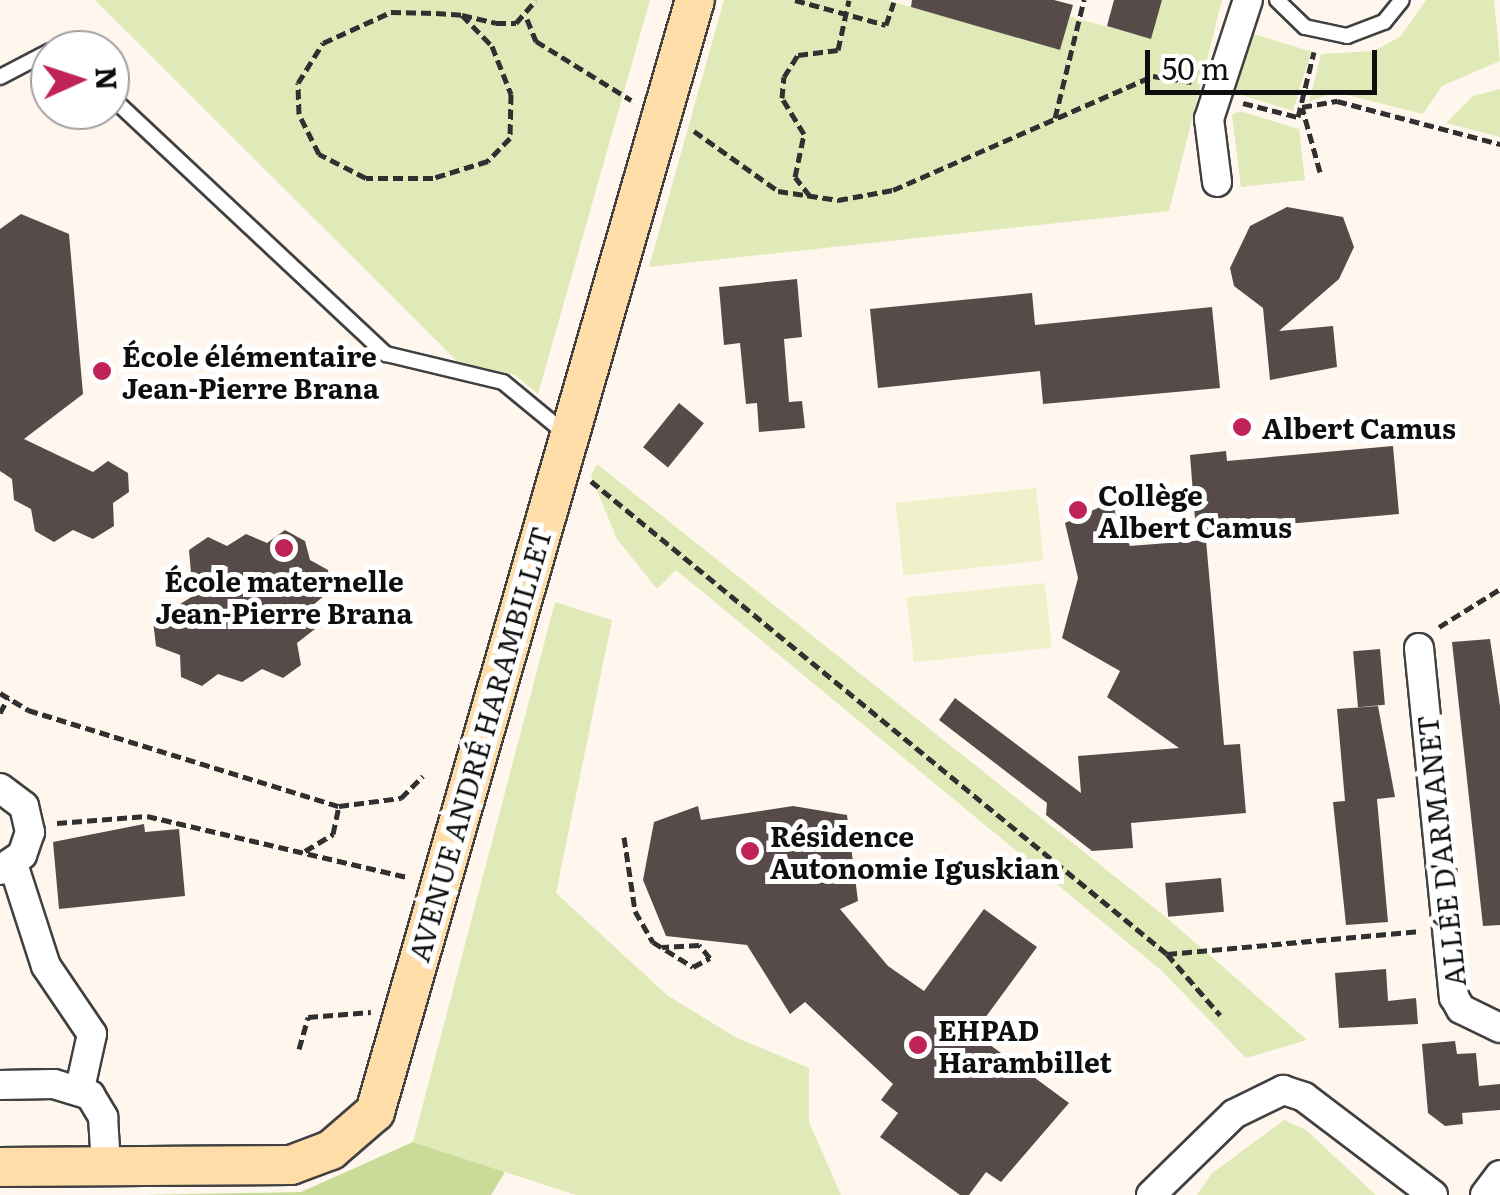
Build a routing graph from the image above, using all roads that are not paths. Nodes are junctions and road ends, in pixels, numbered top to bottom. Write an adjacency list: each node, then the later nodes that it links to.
1 (695, 0): 9 (street, AVENUE ANDRÉ HARAMBILLET)
2 (1248, 0): 8 (street)
3 (1278, 0): 4 (lane)
4 (1402, 0)
5 (30, 61): 6 (lane)
6 (0, 76)
7 (130, 115): 9 (lane)
8 (1217, 182)
9 (566, 434): 16 (street, AVENUE ANDRÉ HARAMBILLET)
10 (1419, 648): 13 (street, ALLÉE D'ARMANET)
11 (0, 788): 12 (street)
12 (6, 867): 15 (street)
13 (1500, 1028)
14 (0, 1085): 15 (street)
15 (80, 1088): 16 (street)
16 (106, 1165): 17 (street, AVENUE ANDRÉ HARAMBILLET)
17 (0, 1167)
18 (1500, 1174): 21 (street)
19 (1152, 1195): 20 (street)
20 (1433, 1195)
21 (1485, 1195)

